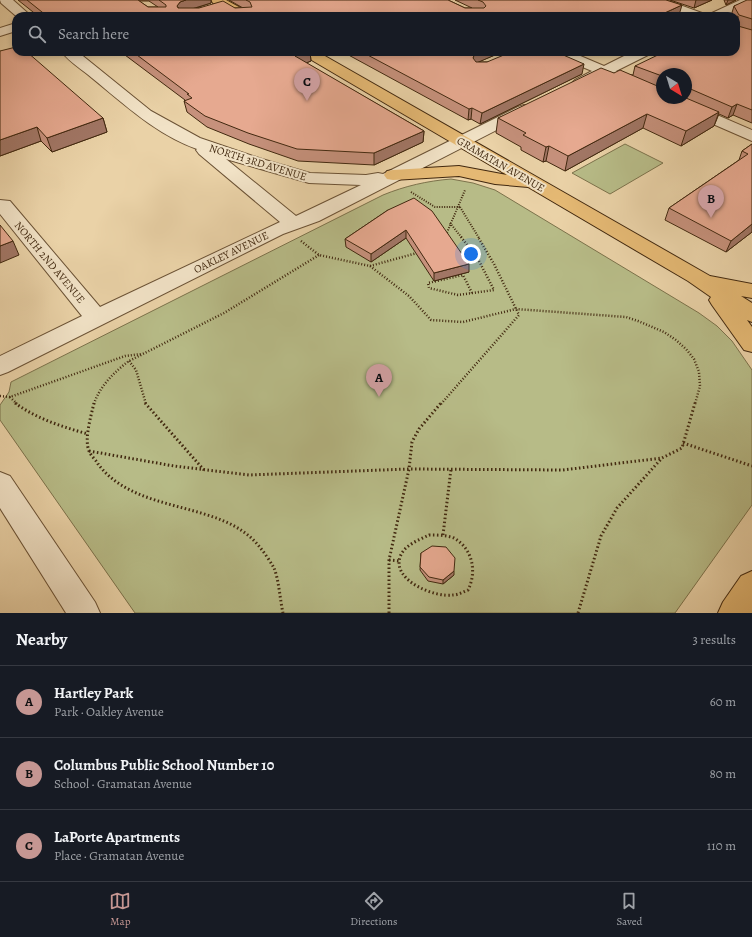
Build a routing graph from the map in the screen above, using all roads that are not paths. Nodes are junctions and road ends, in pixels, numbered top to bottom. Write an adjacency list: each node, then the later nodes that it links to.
1 (5, 0): 5 (street)
2 (654, 0): 7 (street)
3 (750, 0): 8 (street)
4 (218, 5): 6 (main road)
5 (19, 12)
6 (235, 12)
7 (686, 12)
8 (725, 12)
9 (12, 28): 10 (street)
10 (0, 32)
11 (74, 56): 22 (street, NORTH 3RD AVENUE)
12 (315, 56): 21 (main road, GRAMATAN AVENUE)
13 (568, 56): 15 (street)
14 (635, 56): 15 (street)
15 (604, 72): 16 (street); 17 (street)
16 (567, 89)
17 (656, 94)
18 (539, 103): 21 (street, OAKLEY AVENUE)
19 (680, 104): 20 (street)
20 (752, 136)
21 (462, 141): 23 (street, OAKLEY AVENUE); 24 (main road, GRAMATAN AVENUE)
22 (194, 142): 23 (street, NORTH 3RD AVENUE); 26 (street, NORTH 3RD AVENUE)
23 (393, 175): 24 (main road); 26 (street, OAKLEY AVENUE)
24 (534, 182): 27 (main road, GRAMATAN AVENUE)
25 (4, 205): 31 (street, NORTH 2ND AVENUE)
26 (295, 230): 31 (street, OAKLEY AVENUE)
27 (705, 281): 28 (main road); 29 (main road, GRAMATAN AVENUE); 30 (main road, GRAMATAN AVENUE); 32 (main road)
28 (752, 290)
29 (752, 301)
30 (752, 314)
31 (96, 318): 33 (street, OAKLEY AVENUE)
32 (752, 344)
33 (0, 366)
34 (0, 484): 36 (street)
35 (752, 586): 37 (main road)
36 (84, 613)
37 (734, 613)

